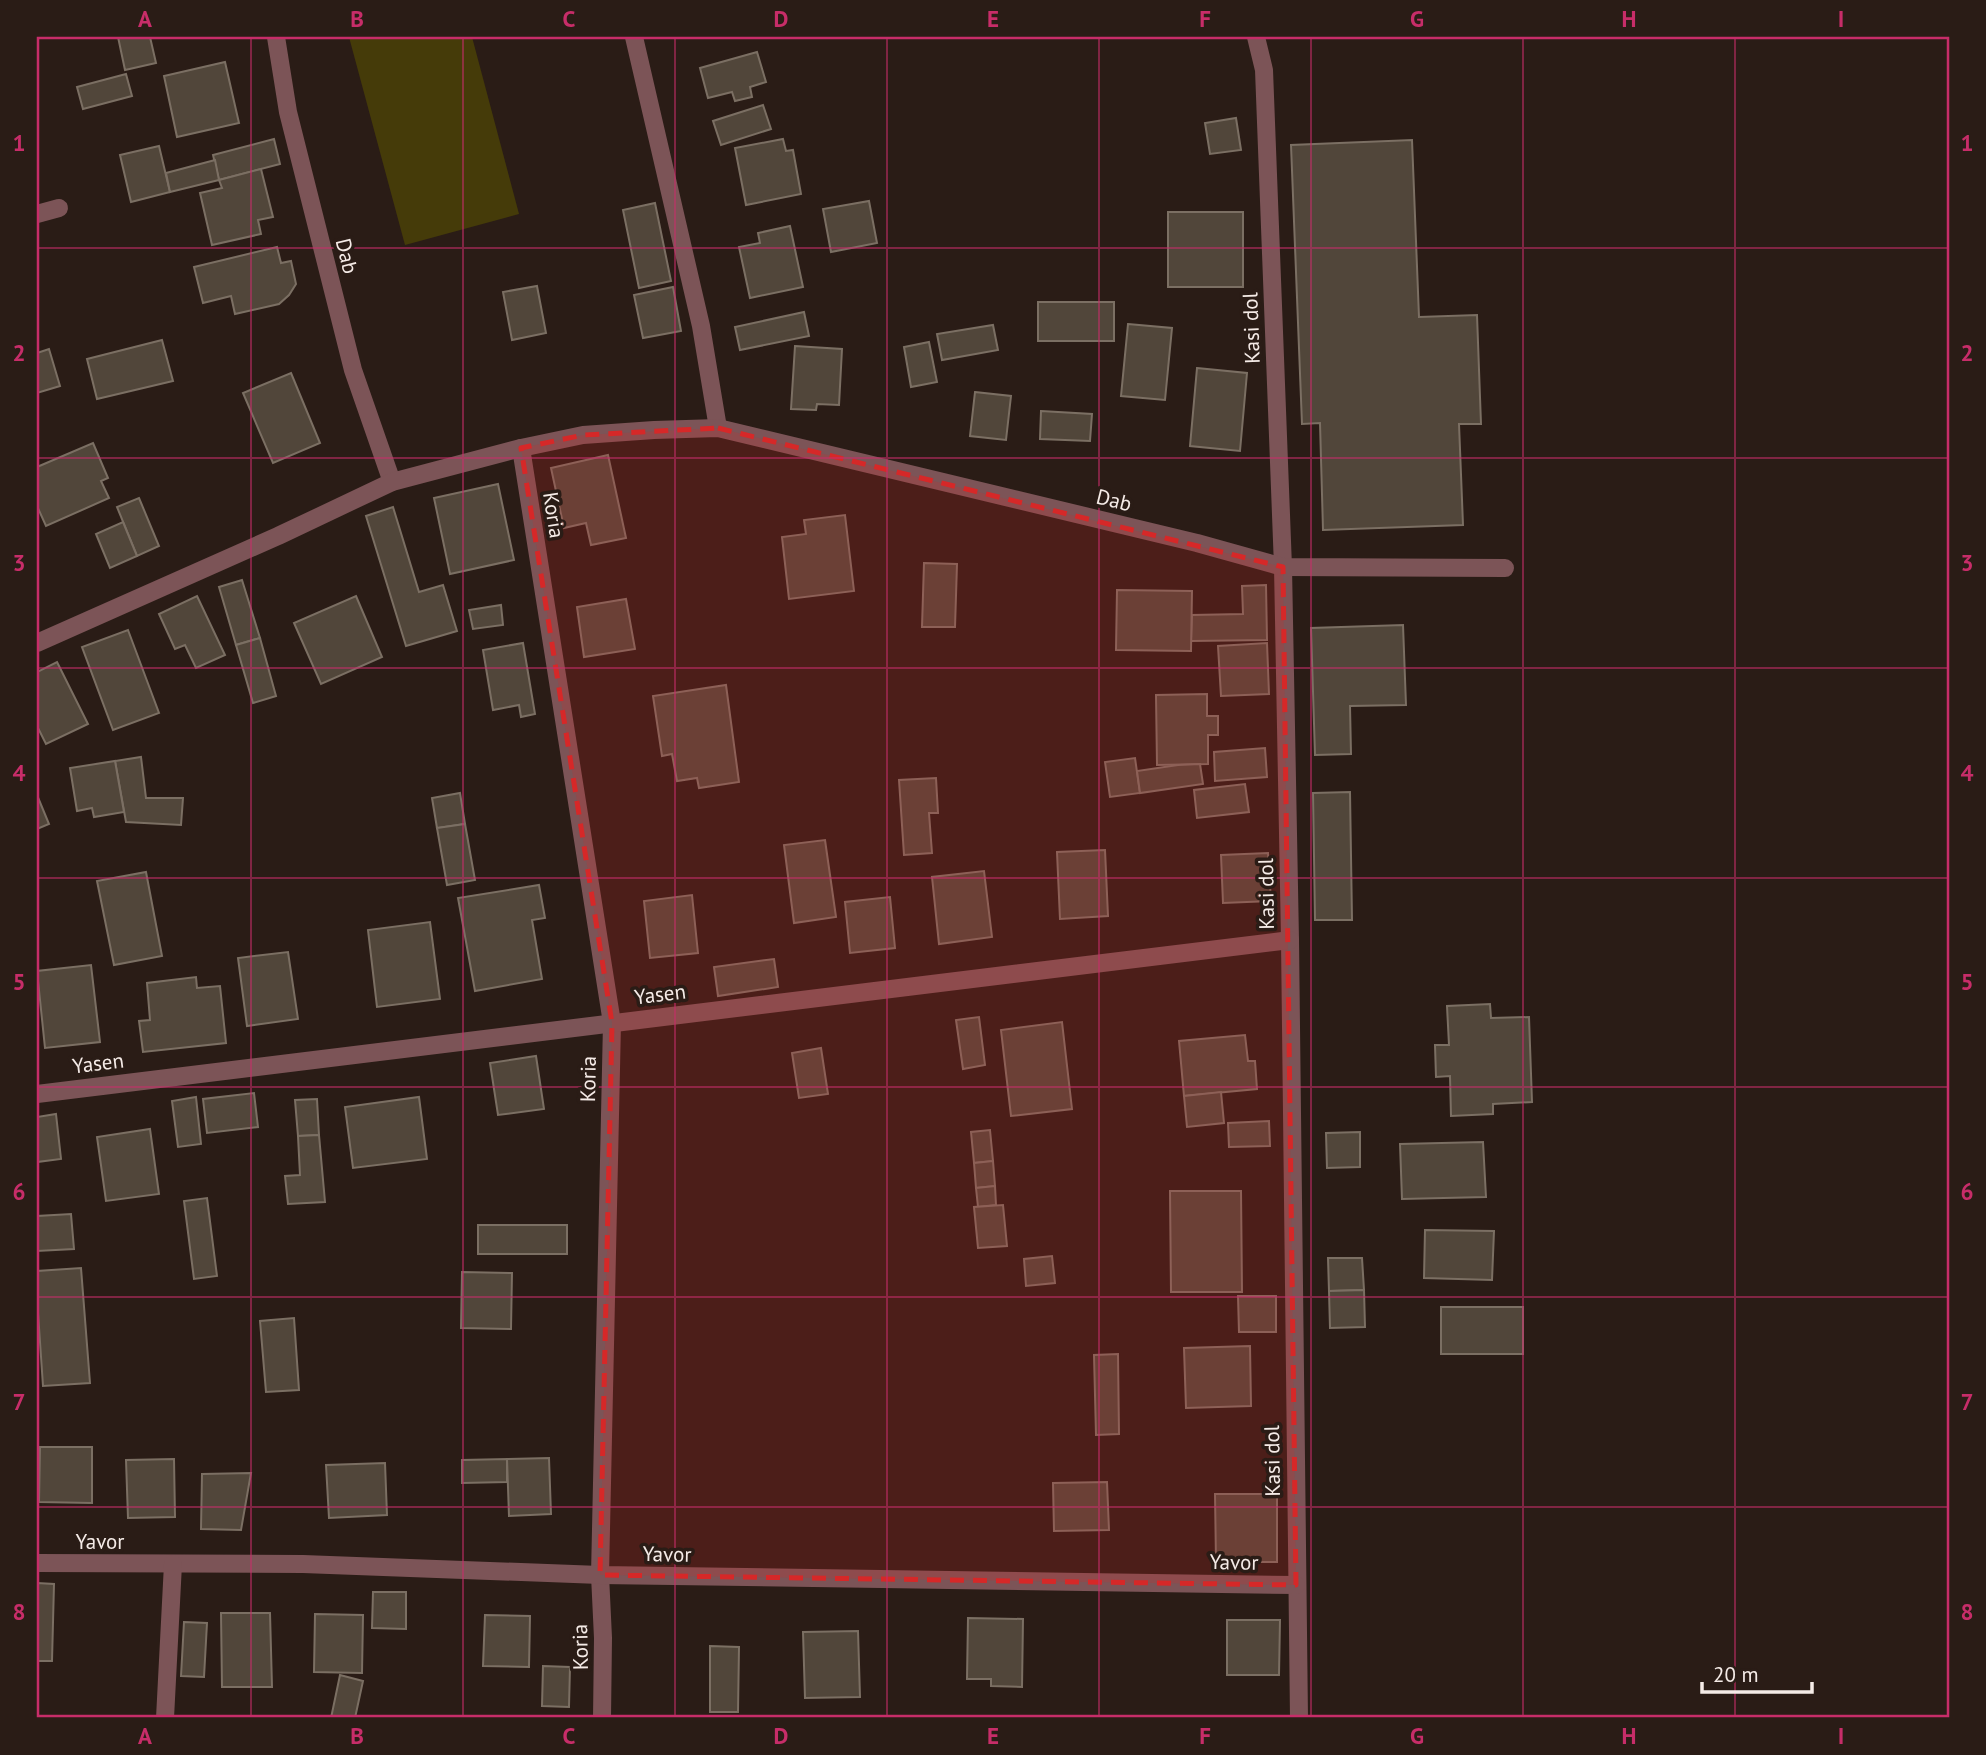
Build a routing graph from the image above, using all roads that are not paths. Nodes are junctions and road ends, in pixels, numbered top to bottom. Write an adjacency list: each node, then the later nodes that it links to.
1 (276, 37): 8 (street, Dab)
2 (634, 37): 6 (street)
3 (1256, 37): 9 (street, Kasi dol)
4 (59, 208): 5 (street)
5 (37, 214)
6 (718, 428): 7 (street, Dab); 9 (street, Dab)
7 (521, 448): 8 (street, Dab); 13 (street, Koria)
8 (392, 482): 11 (street, Dab)
9 (1283, 567): 10 (street, Dab); 12 (street, Kasi dol)
10 (1505, 568)
11 (37, 643)
12 (1290, 940): 13 (street, Yasen); 18 (street, Kasi dol)
13 (611, 1023): 14 (street, Yasen); 17 (street, Koria)
14 (37, 1094)
15 (37, 1563): 16 (street, Yavor)
16 (173, 1564): 17 (street, Yavor); 19 (street)
17 (600, 1576): 18 (street, Yavor); 20 (street, Koria)
18 (1296, 1585): 21 (street, Kasi dol)
19 (165, 1718)
20 (602, 1718)
21 (1298, 1718)

